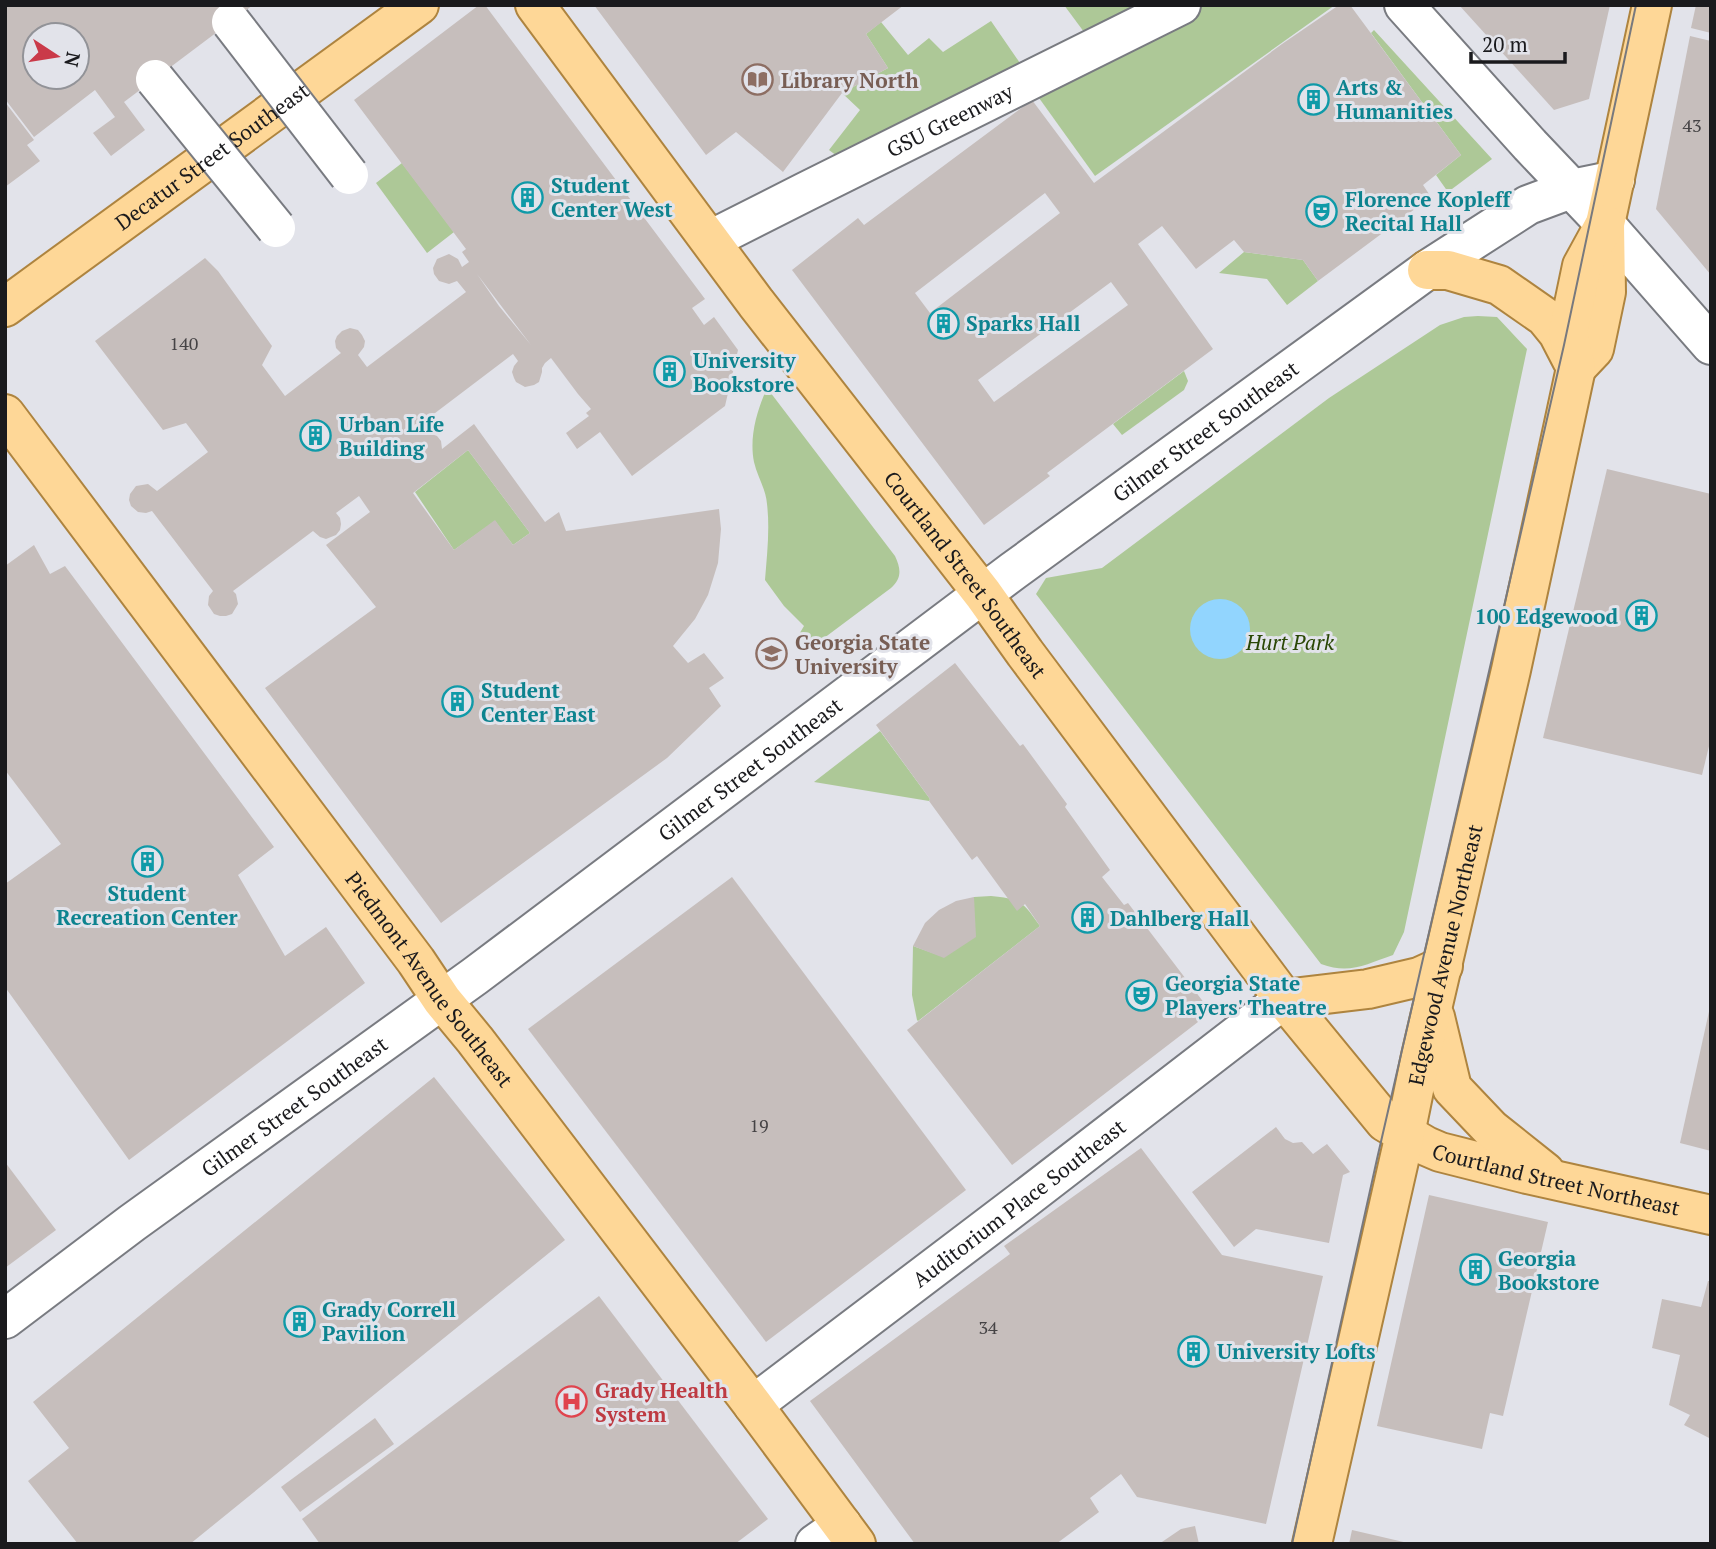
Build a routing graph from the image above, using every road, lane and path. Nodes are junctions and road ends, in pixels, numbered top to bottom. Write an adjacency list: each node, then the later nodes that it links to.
1 (419, 5): 15 (main road, Decatur Street Southeast)
2 (535, 5): 19 (main road, Courtland Street Southeast)
3 (1181, 5): 13 (street, GSU Greenway)
4 (1404, 5): 10 (street)
5 (1652, 5): 9 (main road, Edgewood Avenue Northeast)
6 (231, 22): 8 (street, bridge)
7 (155, 79): 12 (street, bridge)
8 (349, 175)
9 (1615, 180): 10 (street, Gilmer Street Southeast); 11 (main road, Edgewood Avenue Northeast)
10 (1571, 189): 11 (street); 14 (street, Gilmer Street Southeast)
11 (1605, 225): 16 (street); 17 (main road, Edgewood Avenue Northeast)
12 (276, 228)
13 (718, 236)
14 (1427, 270): 17 (main road); 19 (street, Gilmer Street Southeast)
15 (5, 307)
16 (1711, 345)
17 (1576, 368): 20 (main road, Edgewood Avenue Northeast)
18 (5, 414): 22 (main road, Piedmont Avenue Southeast)
19 (984, 594): 21 (main road, Courtland Street Southeast); 22 (street, Gilmer Street Southeast)
20 (1443, 966): 21 (main road); 23 (main road, Edgewood Avenue Northeast)
21 (1284, 999): 24 (main road, Courtland Street Southeast); 28 (street, Auditorium Place Southeast)
22 (442, 1000): 27 (street, Gilmer Street Southeast); 28 (main road, Piedmont Avenue Southeast)
23 (1433, 1008): 24 (main road, Edgewood Avenue Northeast); 25 (main road)
24 (1405, 1134): 25 (main road, Courtland Street Northeast); 30 (main road, Edgewood Avenue Northeast)
25 (1557, 1180): 26 (main road, Courtland Street Northeast)
26 (1711, 1215)
27 (5, 1318)
28 (753, 1405): 29 (main road, Piedmont Avenue Southeast)
29 (838, 1537)
30 (1312, 1544)

